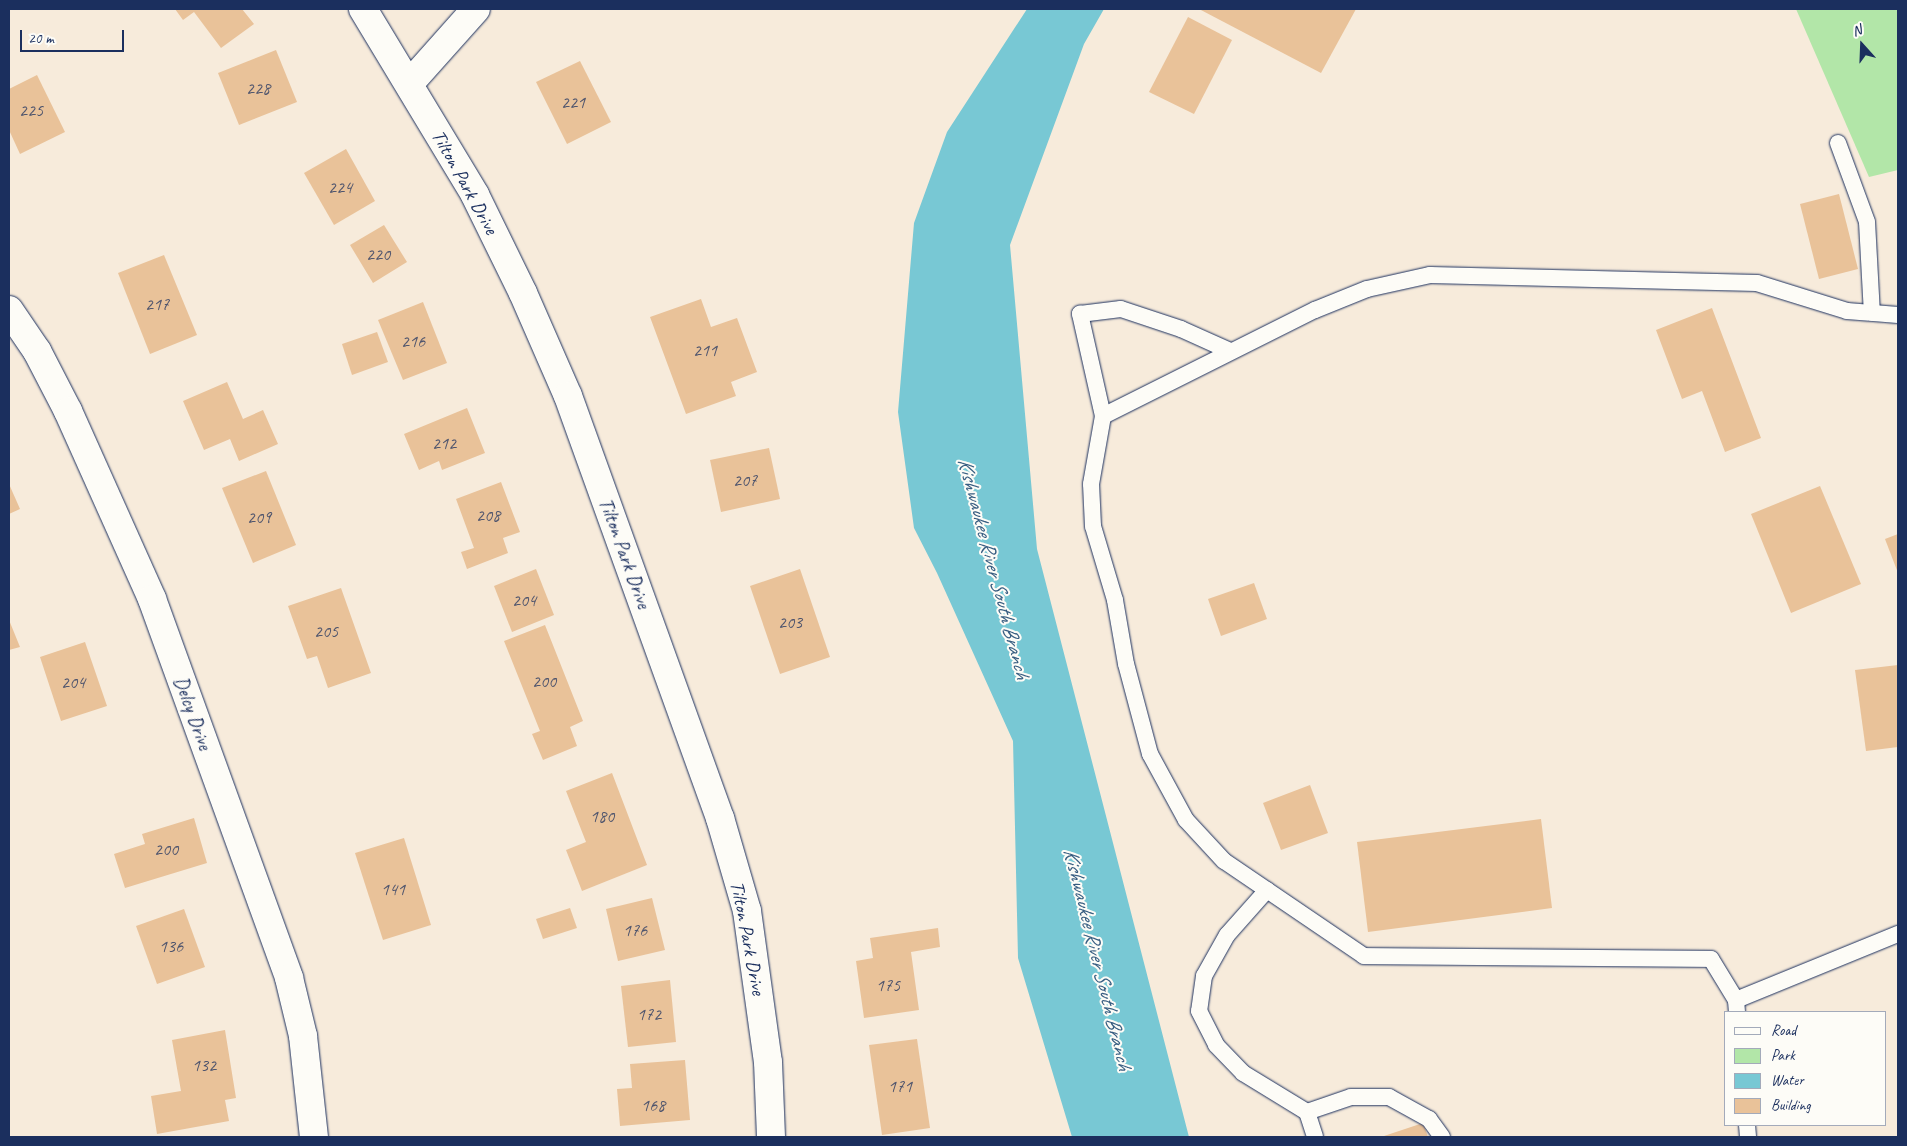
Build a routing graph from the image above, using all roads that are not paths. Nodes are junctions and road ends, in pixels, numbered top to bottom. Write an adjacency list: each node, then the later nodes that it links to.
1 (362, 9): 3 (street, Tilton Park Drive)
2 (476, 9): 3 (street)
3 (410, 83): 15 (street, Tilton Park Drive)
4 (1838, 142): 6 (lane)
5 (9, 310): 14 (street, Delcy Drive)
6 (1872, 313): 7 (lane); 8 (lane)
7 (1898, 315)
8 (1230, 351): 9 (lane); 9 (lane)
9 (1103, 416): 10 (lane)
10 (1267, 890): 12 (lane); 13 (lane)
11 (1898, 934): 12 (lane)
12 (1737, 1006)
13 (1307, 1112): 16 (lane); 17 (lane)
14 (314, 1137)
15 (771, 1137)
16 (1315, 1137)
17 (1442, 1137)

